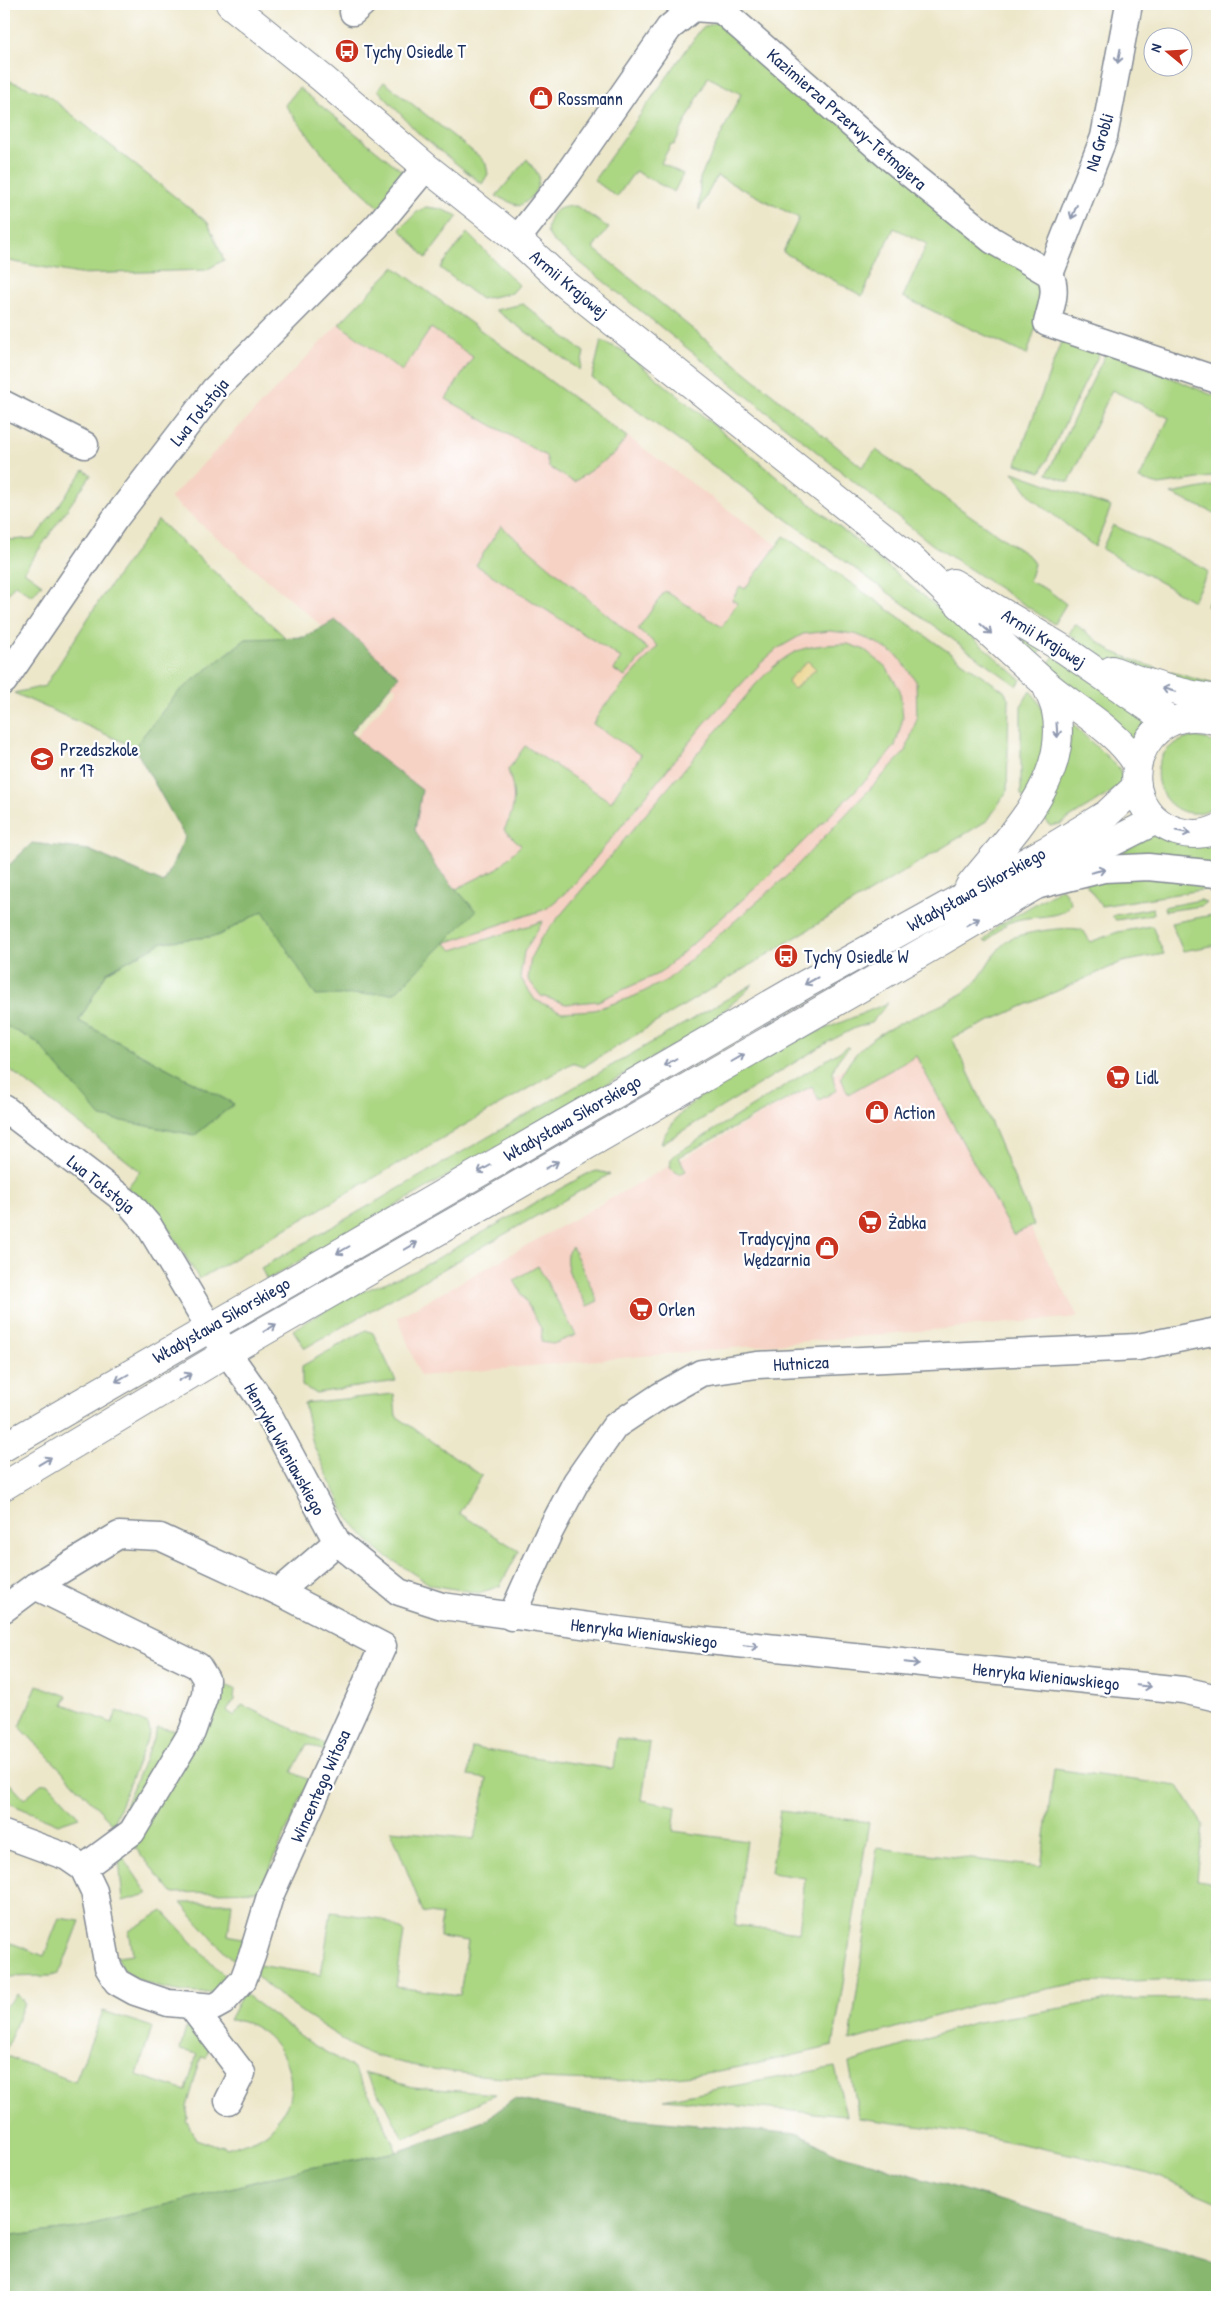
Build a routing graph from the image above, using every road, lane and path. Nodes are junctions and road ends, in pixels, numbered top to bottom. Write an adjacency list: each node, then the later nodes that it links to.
1 (230, 4): 3 (street, Armii Krajowej)
2 (1129, 6): 5 (street, Na Grobli, one-way to 5)
3 (426, 167): 4 (street, Armii Krajowej); 11 (street, Lwa Tołstoja)
4 (517, 240): 5 (street, Kazimierza Przerwy-Tetmajera); 9 (street, Armii Krajowej)
5 (1050, 274): 6 (street)
6 (1217, 380)
7 (4, 404): 8 (street)
8 (85, 445)
9 (913, 560): 10 (street, Armii Krajowej); 12 (street, Armii Krajowej, one-way to 12)
10 (1065, 650): 13 (street, one-way to 10); 14 (street, Armii Krajowej)
11 (4, 681)
12 (1045, 683): 16 (street, Armii Krajowej); 21 (street, one-way to 21)
13 (1217, 699)
14 (1172, 721): 15 (street); 16 (street)
15 (1217, 721)
16 (1137, 775): 17 (street, Armii Krajowej); 21 (street, Władysława Sikorskiego)
17 (1156, 820): 18 (street, one-way to 18); 20 (street, Władysława Sikorskiego)
18 (1216, 831)
19 (1217, 874): 20 (street, Władysława Sikorskiego, one-way to 19)
20 (1033, 887): 25 (street, Władysława Sikorskiego, one-way to 20)
21 (960, 898): 23 (street, Władysława Sikorskiego, one-way to 23)
22 (4, 1108): 23 (street, Lwa Tołstoja)
23 (210, 1328): 25 (street, Henryka Wieniawskiego); 26 (street, Władysława Sikorskiego, one-way to 26)
24 (1217, 1330): 32 (street, Hutnicza)
25 (228, 1352): 27 (street, Władysława Sikorskiego, one-way to 25); 28 (street, Henryka Wieniawskiego)
26 (4, 1447)
27 (4, 1486)
28 (337, 1542): 30 (street); 32 (street, Henryka Wieniawskiego)
29 (35, 1586): 30 (street, Wincentego Witosa); 31 (street, Wincentego Witosa); 35 (street)
30 (279, 1592): 36 (street, Wincentego Witosa)
31 (4, 1609)
32 (511, 1617): 33 (street, Henryka Wieniawskiego, one-way to 33)
33 (1217, 1698)
34 (4, 1834): 35 (street)
35 (83, 1868): 36 (street, Wincentego Witosa)
36 (191, 2006): 37 (street)
37 (228, 2101)

